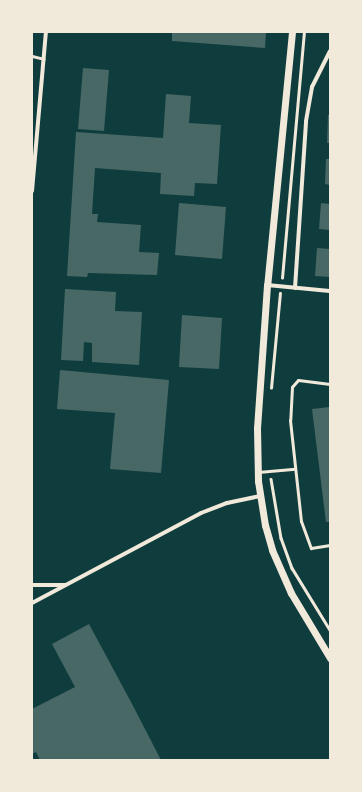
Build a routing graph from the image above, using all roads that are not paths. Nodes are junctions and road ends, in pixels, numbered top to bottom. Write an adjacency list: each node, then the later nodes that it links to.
1 (46, 32): 5 (street)
2 (292, 32): 7 (street)
3 (330, 51): 8 (street)
4 (32, 56): 5 (lane)
5 (44, 59): 6 (street)
6 (32, 191)
7 (267, 285): 8 (street); 12 (street)
8 (295, 288): 9 (street)
9 (330, 291)
10 (330, 384): 11 (lane)
11 (295, 469): 12 (lane); 14 (lane)
12 (258, 472): 13 (street)
13 (260, 496): 15 (street); 18 (street)
14 (330, 545)
15 (67, 584): 16 (street); 17 (street)
16 (32, 585)
17 (32, 603)
18 (330, 658)

